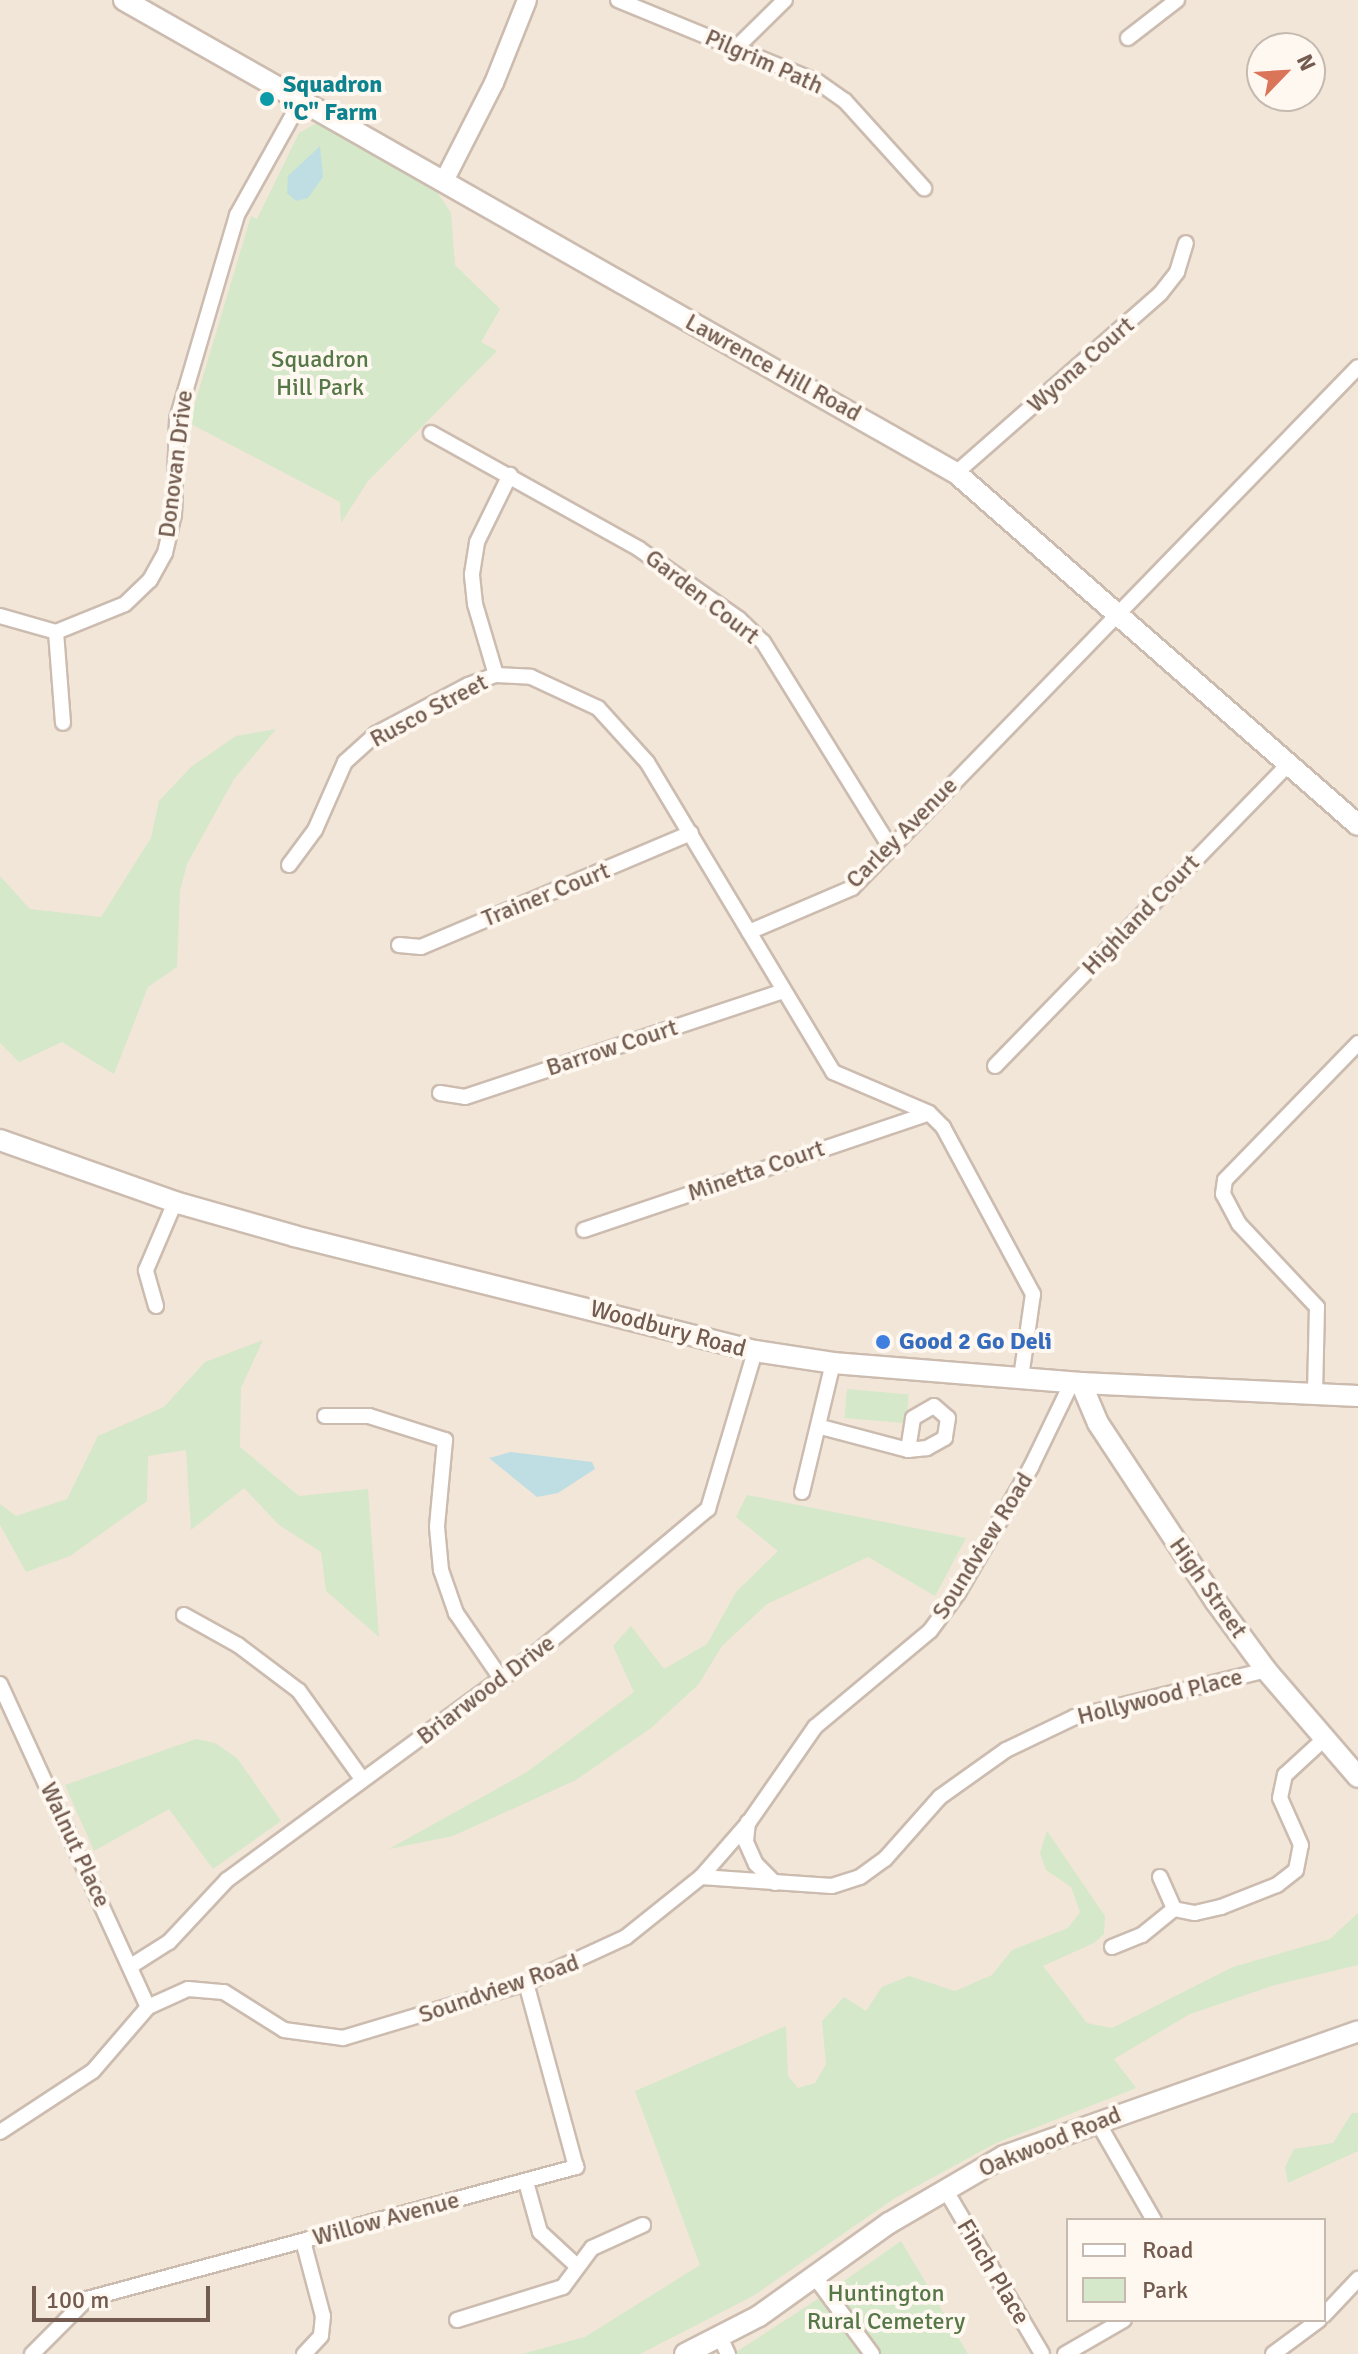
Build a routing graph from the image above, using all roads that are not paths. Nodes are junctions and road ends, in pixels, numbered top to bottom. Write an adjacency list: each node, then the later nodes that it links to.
1 (124, 0): 8 (main road, Lawrence Hill Road)
2 (527, 0): 9 (street)
3 (618, 0): 7 (street, Pilgrim Path)
4 (785, 0): 7 (street)
5 (1177, 0): 6 (street)
6 (1128, 38)
7 (737, 47): 10 (street, Pilgrim Path)
8 (299, 104): 9 (main road, Lawrence Hill Road); 18 (street, Donovan Drive)
9 (444, 181): 14 (main road, Lawrence Hill Road)
10 (924, 188)
11 (1186, 243): 14 (street, Wyona Court)
12 (1358, 367): 17 (street, Carley Avenue)
13 (431, 433): 15 (street, Garden Court)
14 (956, 473): 17 (main road, Lawrence Hill Road)
15 (510, 475): 19 (street); 24 (street, Garden Court)
16 (0, 616): 18 (street)
17 (1115, 617): 21 (main road, Lawrence Hill Road); 24 (street, Carley Avenue)
18 (56, 632): 20 (street)
19 (496, 675): 23 (street, Rusco Street); 25 (street, Rusco Street)
20 (63, 723)
21 (1288, 765): 22 (main road, Lawrence Hill Road); 30 (street, Highland Court)
22 (1358, 825)
23 (691, 833): 26 (street, Rusco Street); 27 (street, Trainer Court)
24 (890, 847): 26 (street, Carley Avenue)
25 (289, 865)
26 (749, 932): 28 (street)
27 (399, 945)
28 (784, 991): 31 (street, Barrow Court); 32 (street)
29 (1358, 1043): 41 (street)
30 (995, 1066)
31 (440, 1093)
32 (929, 1113): 35 (street, Minetta Court); 39 (street)
33 (0, 1140): 34 (main road, Woodbury Road)
34 (175, 1202): 36 (street); 37 (main road, Woodbury Road)
35 (584, 1230)
36 (156, 1306)
37 (755, 1351): 38 (main road, Woodbury Road); 49 (street, Briarwood Drive)
38 (833, 1363): 39 (main road, Woodbury Road); 44 (street)
39 (1021, 1377): 40 (main road, Woodbury Road)
40 (1076, 1382): 41 (main road, Woodbury Road); 48 (main road, High Street); 54 (street, Soundview Road)
41 (1315, 1394): 42 (main road, Woodbury Road)
42 (1358, 1396)
43 (325, 1416): 49 (street)
44 (821, 1427): 45 (street); 46 (street)
45 (908, 1450)
46 (802, 1492)
47 (184, 1615): 53 (street)
48 (1266, 1670): 51 (main road, High Street); 57 (street, Hollywood Place)
49 (502, 1680): 53 (street, Briarwood Drive)
50 (0, 1684): 60 (street, Walnut Place)
51 (1324, 1739): 52 (main road, High Street); 58 (street)
52 (1358, 1777)
53 (362, 1779): 60 (street, Briarwood Drive)
54 (749, 1822): 55 (street, Soundview Road); 57 (street)
55 (701, 1877): 57 (street, Hollywood Place); 61 (street, Soundview Road)
56 (1160, 1877): 58 (street)
57 (776, 1884)
58 (1174, 1909): 59 (street)
59 (1112, 1947)
60 (131, 1966): 62 (street, Walnut Place)
61 (526, 1983): 62 (street, Soundview Road); 66 (street, Willow Avenue)
62 (148, 2007): 65 (street, Soundview Road)
63 (1358, 2031): 64 (main road, Oakwood Road)
64 (1097, 2121): 67 (main road, Oakwood Road); 68 (street)
65 (0, 2132)
66 (526, 2182): 70 (street, Willow Avenue); 71 (street)
67 (945, 2189): 72 (main road, Oakwood Road); 83 (street, Finch Place)
68 (1153, 2218)
69 (643, 2225): 71 (street)
70 (303, 2241): 79 (street, Willow Avenue); 80 (street)
71 (577, 2266): 75 (street)
72 (815, 2277): 78 (main road, Oakwood Road); 82 (street)
73 (1358, 2279): 74 (street)
74 (1326, 2313)
75 (457, 2320)
76 (1121, 2322): 84 (street)
77 (1316, 2322): 85 (street)
78 (724, 2345): 81 (main road, Oakwood Road)
79 (32, 2354)
80 (304, 2354)
81 (685, 2354)
82 (872, 2354)
83 (1042, 2354)
84 (1065, 2354)
85 (1273, 2354)

